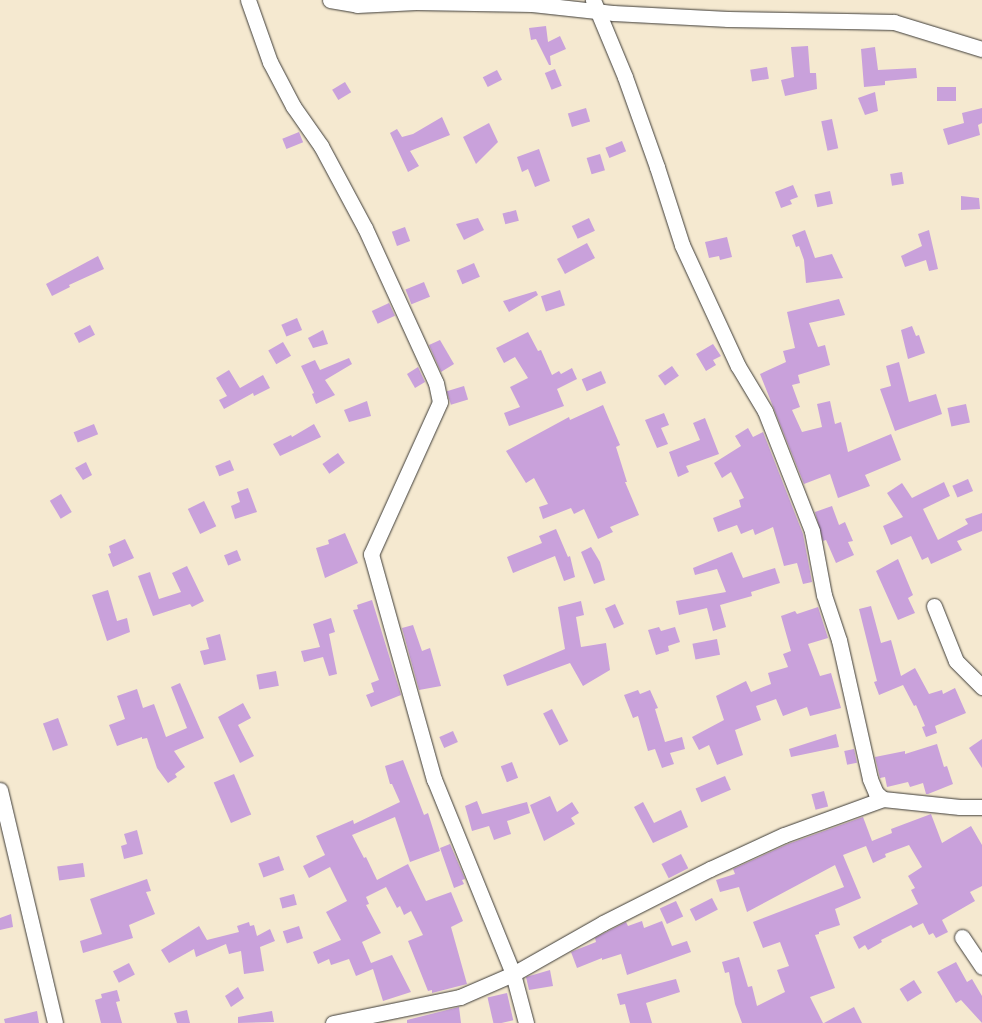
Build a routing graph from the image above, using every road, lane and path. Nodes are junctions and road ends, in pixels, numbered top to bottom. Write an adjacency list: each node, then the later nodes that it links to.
1 (248, 0): 12 (street)
2 (330, 0): 3 (street)
3 (594, 5): 4 (street); 8 (street)
4 (982, 49)
5 (934, 606): 6 (street)
6 (982, 687)
7 (0, 790): 13 (street)
8 (883, 799): 9 (street); 12 (street)
9 (982, 807)
10 (962, 938): 11 (street)
11 (982, 967)
12 (513, 974): 14 (street); 15 (street)
13 (55, 1023)
14 (333, 1023)
15 (526, 1023)

